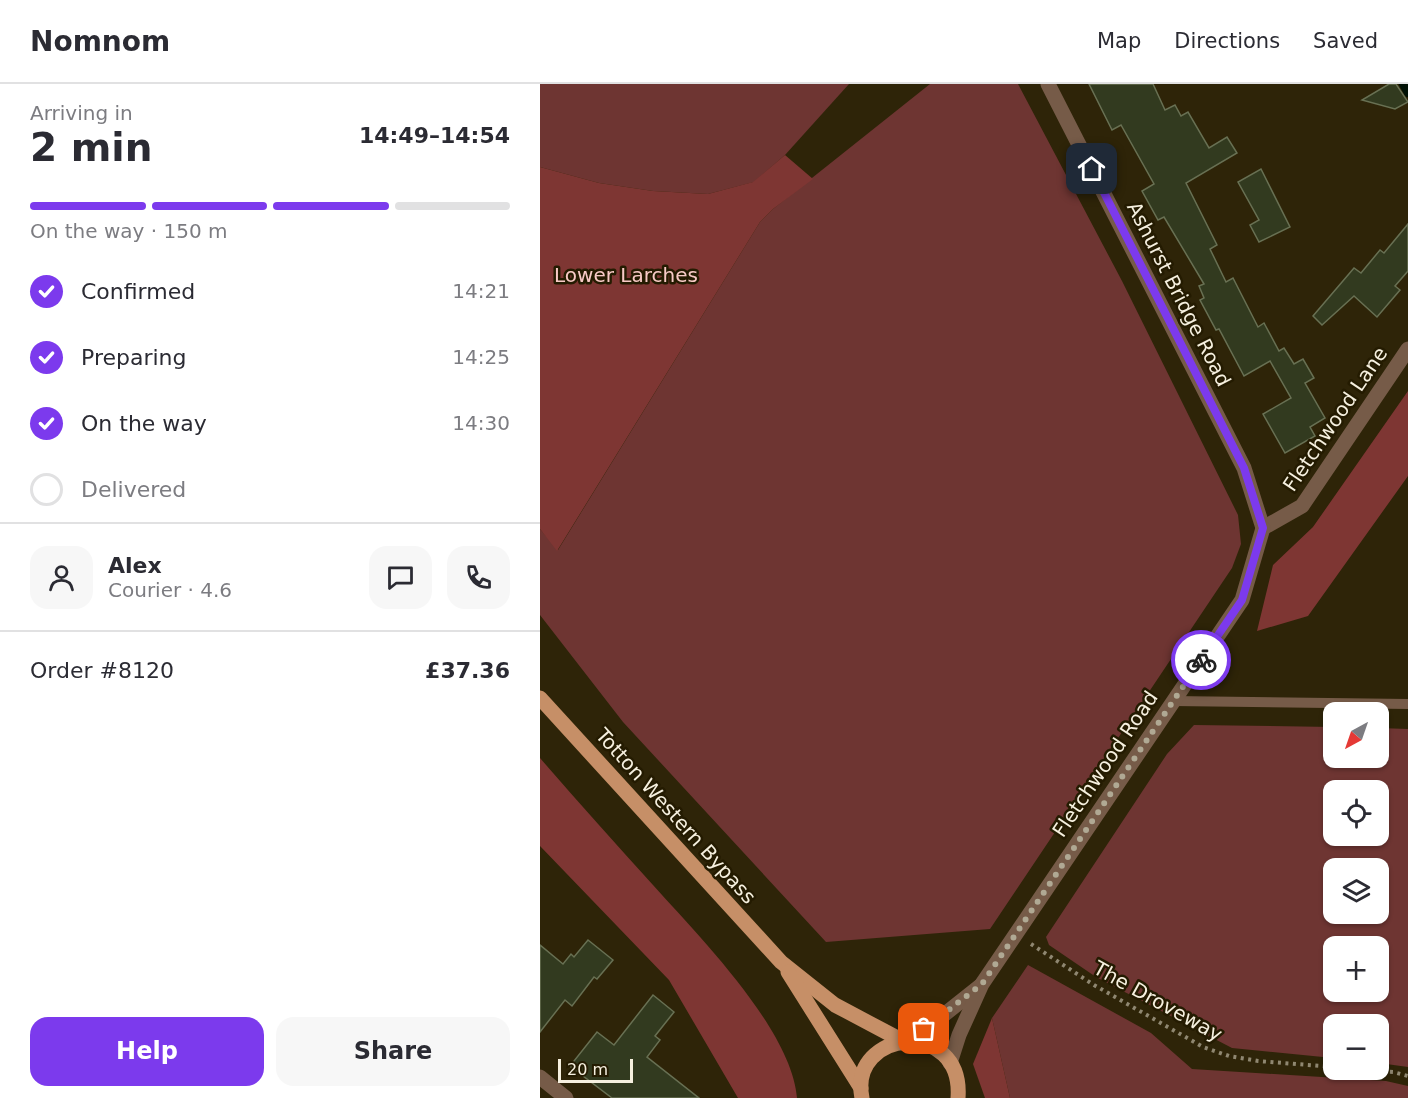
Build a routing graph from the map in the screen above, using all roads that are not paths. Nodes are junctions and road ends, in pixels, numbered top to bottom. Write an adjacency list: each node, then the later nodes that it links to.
1 (1048, 84): 3 (street, Ashurst Bridge Road)
2 (1408, 349): 3 (street, Fletchwood Lane)
3 (1263, 528): 5 (street, Fletchwood Road)
4 (540, 698): 7 (main road, Totton Western Bypass)
5 (1173, 701): 6 (lane); 8 (street, Fletchwood Road)
6 (1408, 704)
7 (782, 962): 9 (main road, Totton Western Bypass); 12 (main road, Totton Western Bypass)
8 (982, 984): 9 (street, Fletchwood Road); 10 (street, Fletchwood Road)
9 (907, 1041): 10 (main road, Totton Western Bypass); 12 (main road)
10 (950, 1063): 14 (main road)
11 (540, 1077): 13 (street)
12 (861, 1094)
13 (566, 1098)
14 (958, 1098)

